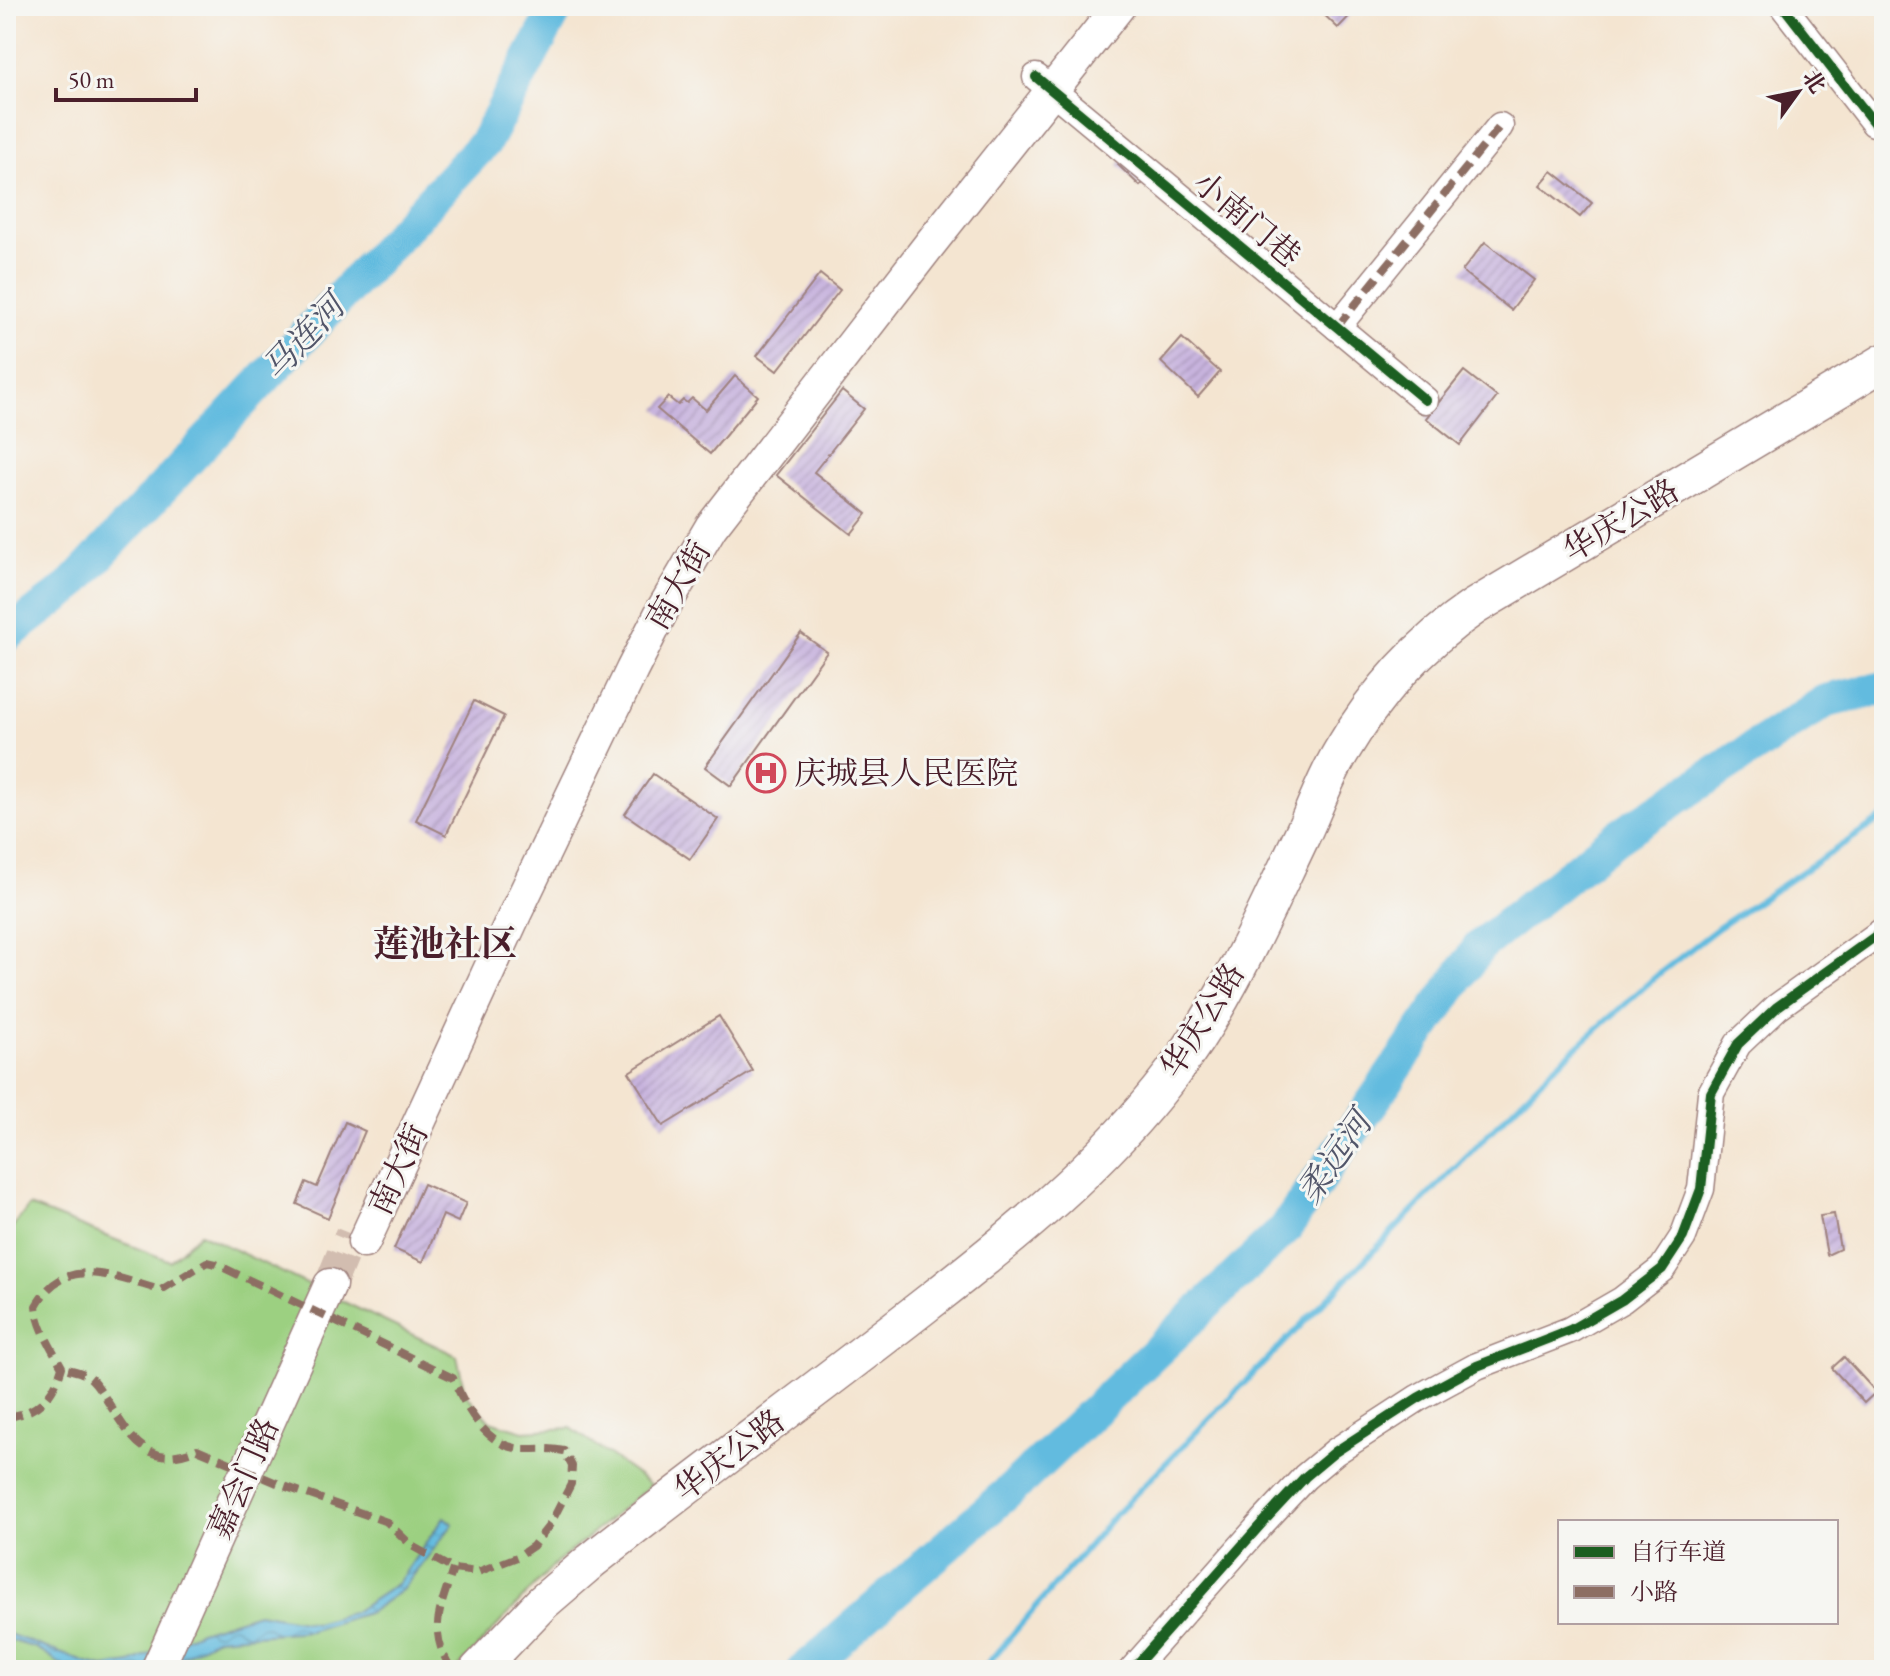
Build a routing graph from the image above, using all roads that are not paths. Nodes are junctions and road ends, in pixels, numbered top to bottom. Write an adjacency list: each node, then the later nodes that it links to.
1 (1094, 6): 4 (main road, 南大街)
2 (1119, 6): 4 (main road, 南大街)
3 (1783, 6): 5 (street)
4 (1044, 84): 7 (street, 小南门巷); 12 (main road, 南大街)
5 (1874, 123)
6 (1500, 126): 7 (street)
7 (1337, 327): 10 (street, 小南门巷)
8 (1884, 362): 19 (highway, 华庆公路)
9 (1884, 374): 16 (highway, 华庆公路)
10 (1425, 400)
11 (1884, 930): 14 (street)
12 (358, 1238)
13 (336, 1287): 15 (main road, 嘉会门路)
14 (1305, 1477): 22 (street); 23 (street)
15 (186, 1622): 17 (main road, 嘉会门路); 18 (main road, 嘉会门路)
16 (524, 1634): 20 (highway, 华庆公路); 21 (street)
17 (157, 1670)
18 (172, 1670)
19 (478, 1670)
20 (491, 1670)
21 (506, 1670)
22 (1132, 1670)
23 (1144, 1670)

